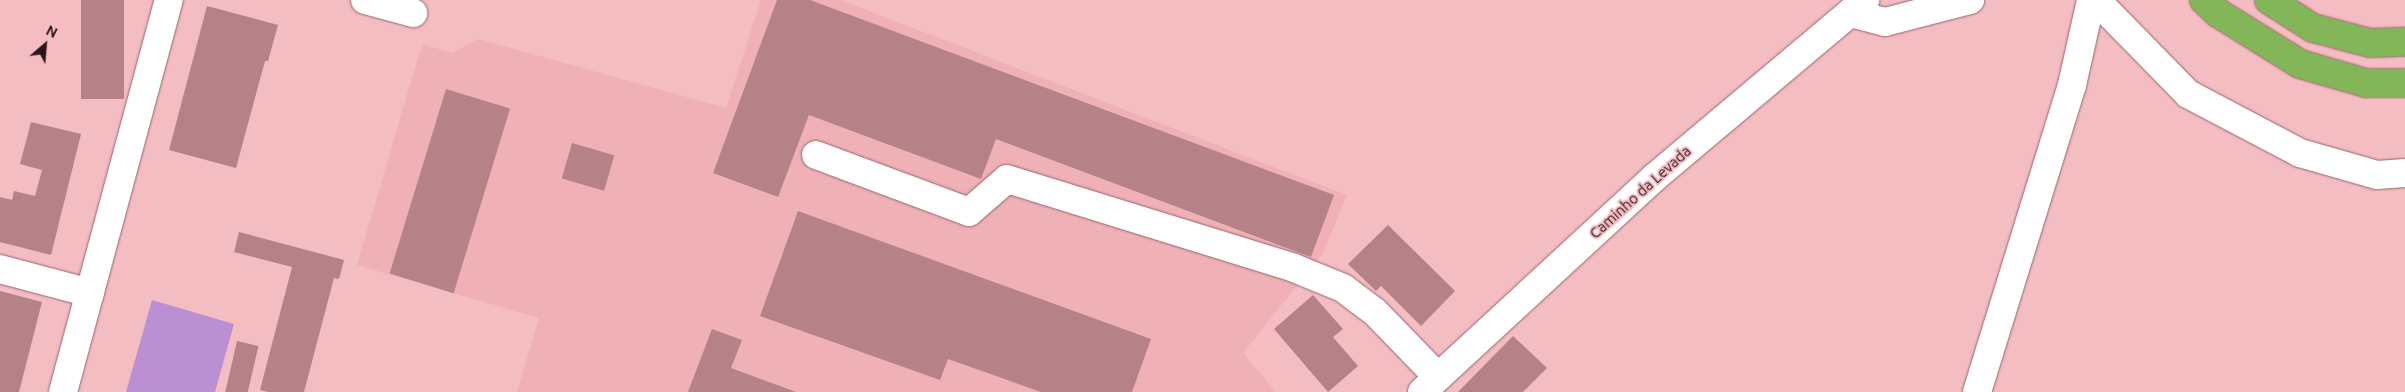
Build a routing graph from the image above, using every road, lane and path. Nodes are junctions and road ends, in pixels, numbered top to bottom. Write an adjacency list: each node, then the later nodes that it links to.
1 (169, 0): 15 (street)
2 (365, 0): 9 (street)
3 (1970, 0): 8 (street)
4 (2092, 0): 18 (street)
5 (2096, 0): 13 (street)
6 (2204, 0): 11 (highway)
7 (2269, 0): 10 (highway)
8 (1858, 6): 16 (street, Caminho da Levada)
9 (413, 13)
10 (2405, 42)
11 (2405, 83)
12 (816, 155): 16 (street)
13 (2405, 173)
14 (0, 269): 15 (street)
15 (90, 292): 17 (street)
16 (1430, 385)
17 (63, 392)
18 (1977, 392)

